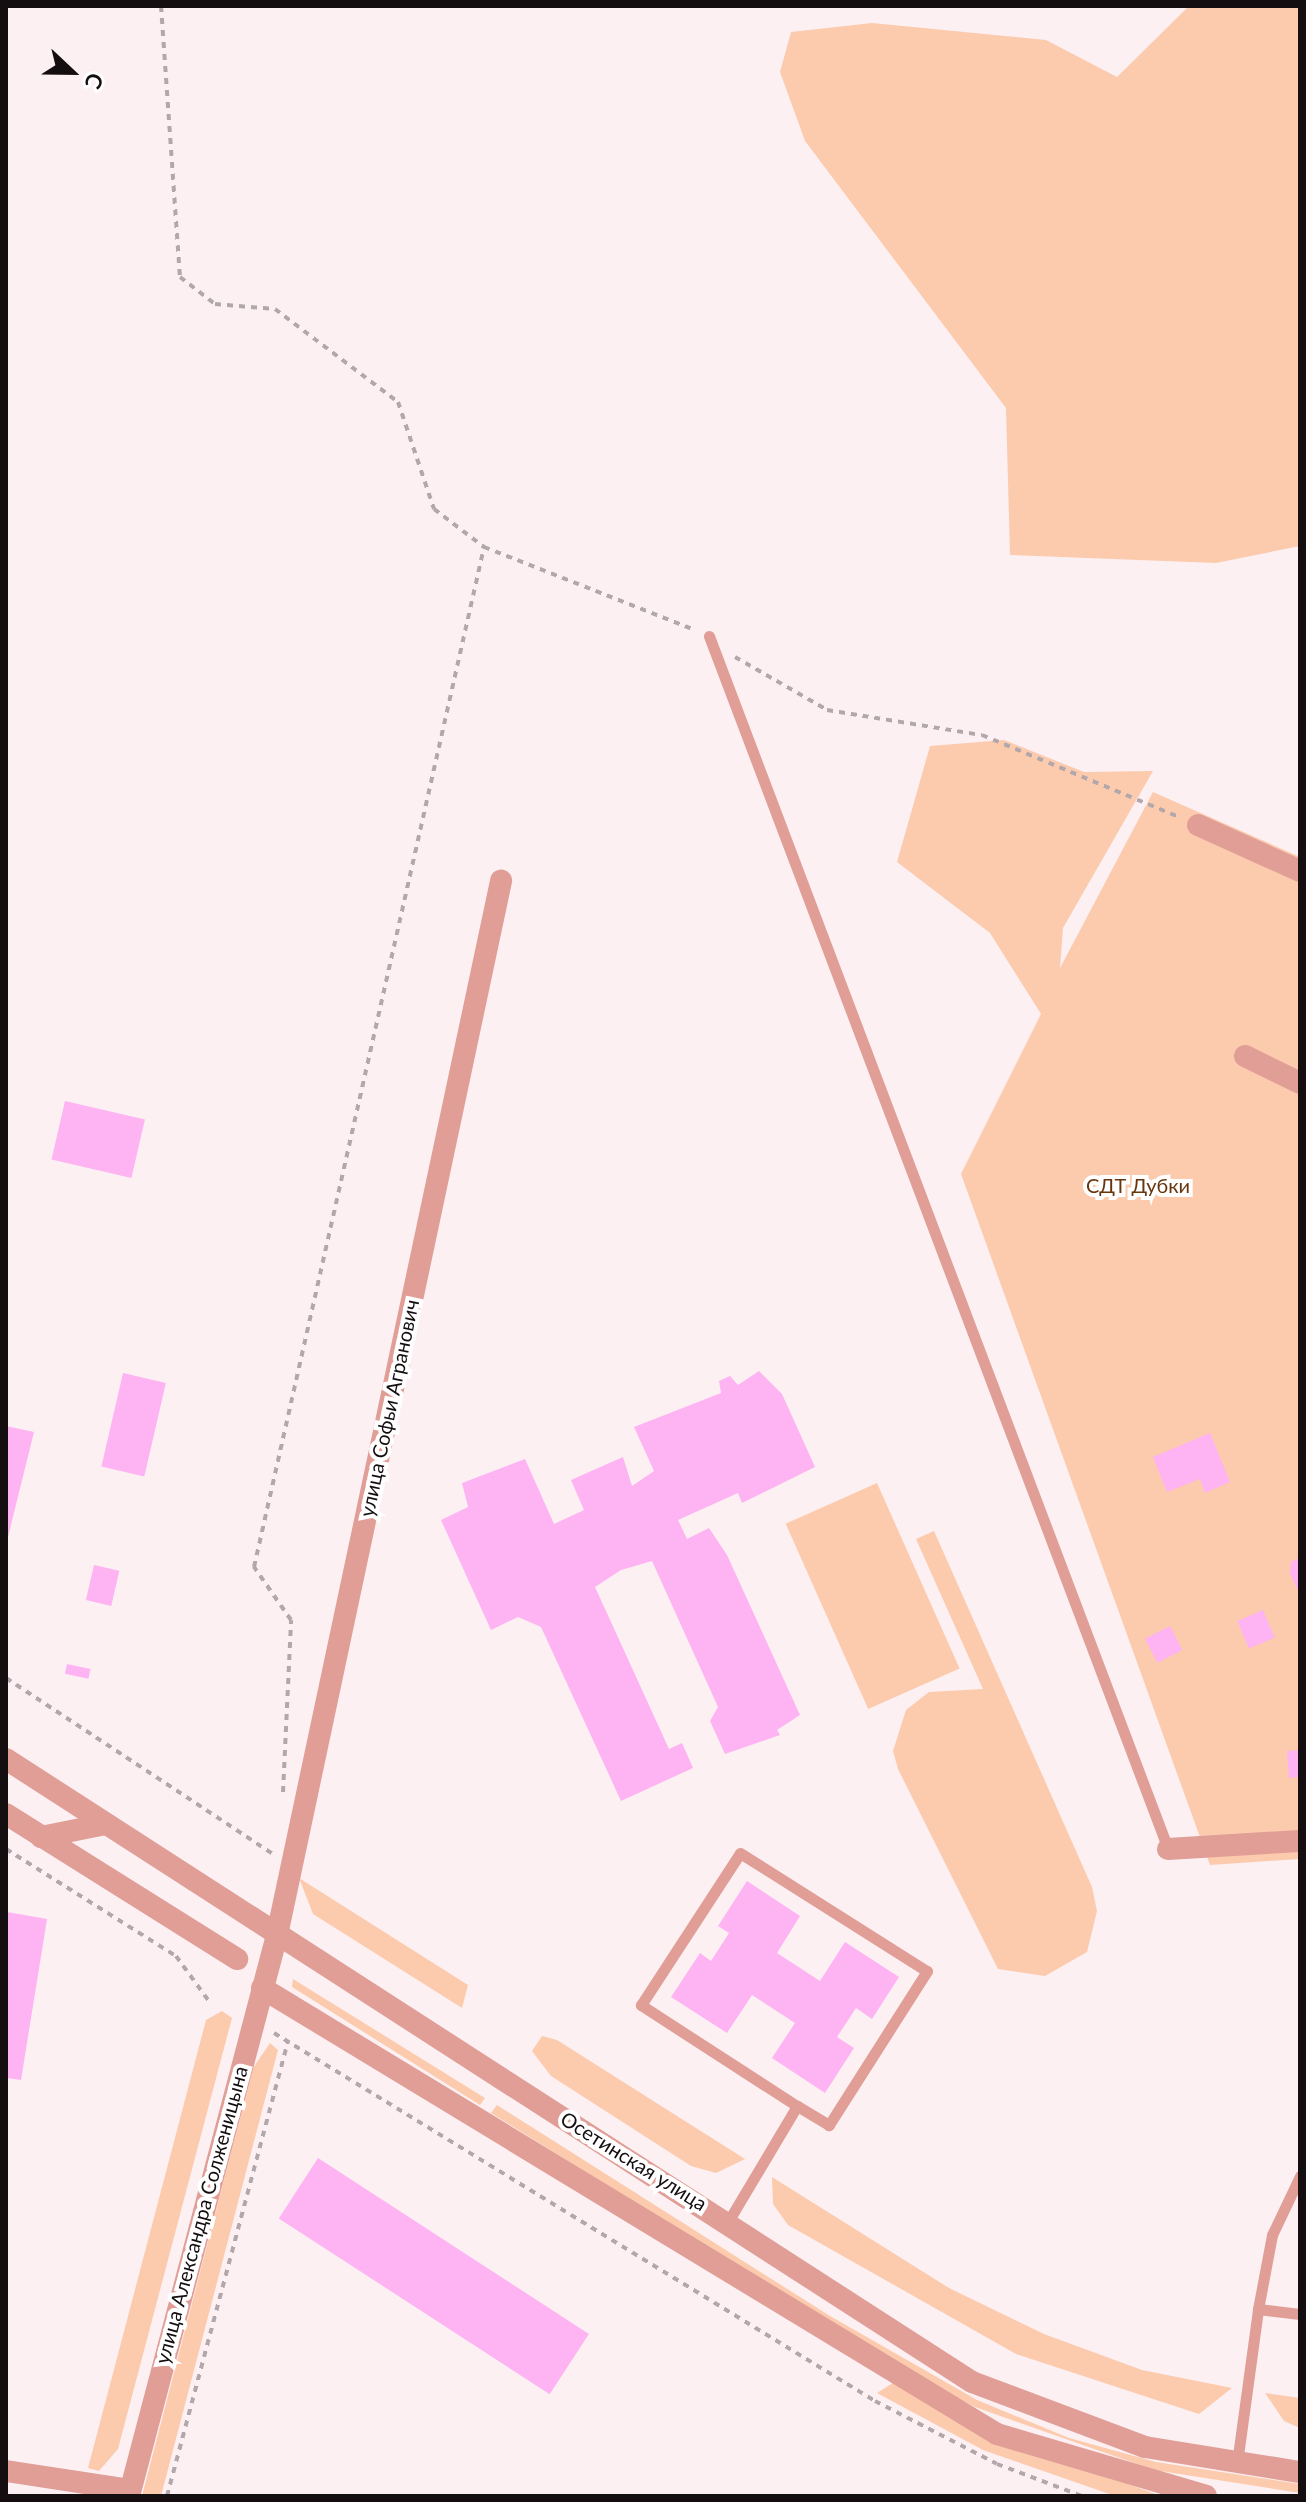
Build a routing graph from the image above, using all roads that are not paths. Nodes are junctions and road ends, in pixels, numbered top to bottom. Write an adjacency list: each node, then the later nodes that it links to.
1 (709, 636): 12 (lane)
2 (1198, 825): 3 (street)
3 (1300, 871)
4 (501, 881): 13 (street, улица Софьи Агранович)
5 (1245, 1056): 6 (street)
6 (1300, 1083)
7 (6, 1759): 9 (street, Осетинская улица)
8 (6, 1814): 10 (street)
9 (106, 1824): 10 (street); 13 (street, Осетинская улица)
10 (41, 1837): 14 (street)
11 (1300, 1841): 12 (street)
12 (1168, 1849)
13 (277, 1935): 15 (street, улица Александра Солженицына); 18 (street, Осетинская улица)
14 (237, 1959)
15 (262, 1988): 24 (street, улица Александра Солженицына); 25 (street)
16 (797, 2106): 16 (lane); 18 (lane)
17 (1300, 2176): 19 (lane)
18 (729, 2220): 21 (street, Осетинская улица)
19 (1258, 2309): 20 (lane); 21 (lane)
20 (1300, 2314)
21 (1237, 2464): 23 (street, Осетинская улица)
22 (6, 2471): 24 (street)
23 (1300, 2472)
24 (130, 2493)
25 (1206, 2496)

